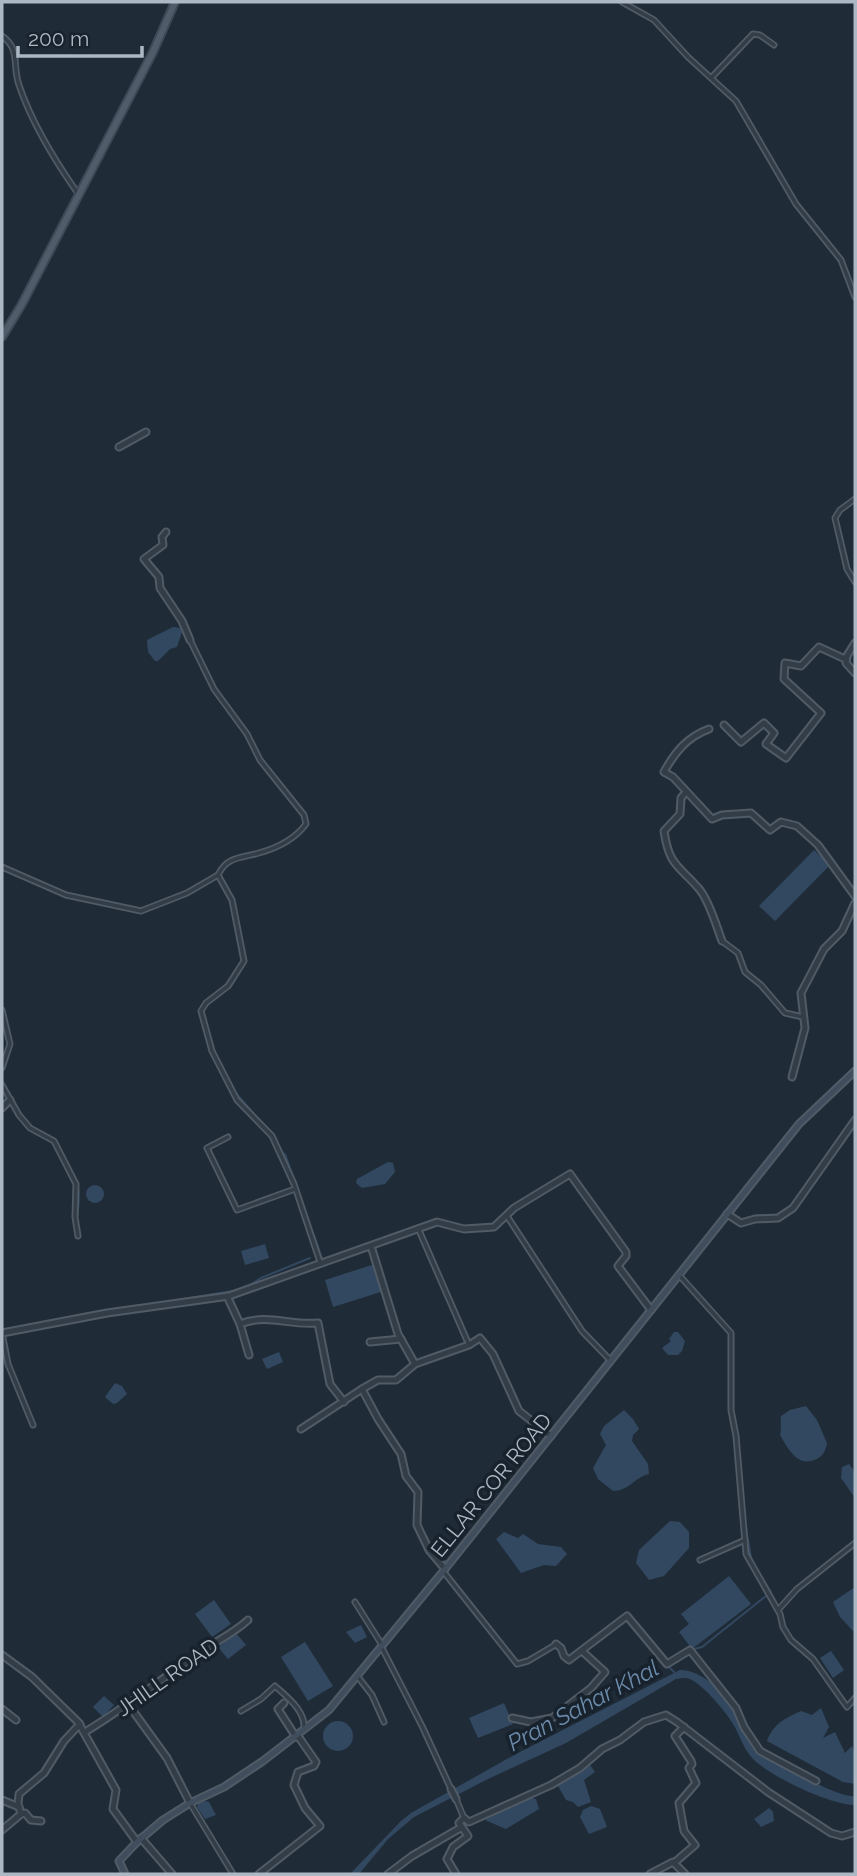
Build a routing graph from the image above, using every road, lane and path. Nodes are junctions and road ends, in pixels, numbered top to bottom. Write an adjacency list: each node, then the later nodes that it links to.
1 (175, 2): 6 (main road)
2 (622, 2): 5 (street)
3 (2, 36): 6 (street)
4 (774, 45): 5 (street)
5 (712, 77): 7 (street)
6 (79, 195): 8 (main road)
7 (855, 298)
8 (2, 337)
9 (146, 432): 10 (street)
10 (120, 447)
11 (855, 499): 13 (street)
12 (166, 532): 14 (street)
13 (855, 582)
14 (190, 640): 22 (street)
15 (855, 644): 16 (street)
16 (845, 659): 17 (street); 18 (street)
17 (855, 673)
18 (723, 724)
19 (709, 729): 20 (street)
20 (687, 792): 23 (street); 25 (street)
21 (2, 867): 22 (street)
22 (218, 875): 36 (street)
23 (855, 896)
24 (855, 903): 27 (street)
25 (722, 941): 27 (street)
26 (2, 1010): 28 (street)
27 (804, 1017): 30 (street)
28 (2, 1068)
29 (855, 1071): 37 (main road, ELLAR COR ROAD)
30 (792, 1077)
31 (2, 1086): 32 (street)
32 (10, 1100): 33 (street); 40 (street)
33 (2, 1108)
34 (855, 1120): 37 (street)
35 (228, 1137): 36 (street)
36 (296, 1189): 42 (street)
37 (727, 1214): 43 (main road, ELLAR COR ROAD)
38 (507, 1216): 39 (street); 45 (street); 52 (street)
39 (418, 1228): 41 (street); 50 (street)
40 (78, 1236)
41 (371, 1246): 42 (street); 48 (street)
42 (321, 1264): 44 (street)
43 (678, 1275): 45 (main road, ELLAR COR ROAD); 59 (street)
44 (227, 1296): 46 (street); 47 (street)
45 (651, 1310): 52 (main road, ELLAR COR ROAD)
46 (240, 1324): 51 (street); 55 (street)
47 (2, 1333): 56 (street)
48 (401, 1339): 49 (street); 53 (street)
49 (370, 1342)
50 (469, 1345): 53 (street); 58 (street)
51 (249, 1355)
52 (611, 1361): 58 (main road, ELLAR COR ROAD)
53 (415, 1364): 54 (street)
54 (362, 1389): 55 (street); 62 (street)
55 (344, 1402): 57 (street)
56 (33, 1425)
57 (301, 1429)
58 (551, 1436): 62 (main road, ELLAR COR ROAD)
59 (745, 1540): 61 (street); 64 (street)
60 (855, 1544): 64 (street)
61 (700, 1560)
62 (444, 1570): 66 (street); 67 (main road, ELLAR COR ROAD)
63 (355, 1602): 67 (street)
64 (778, 1610): 71 (street)
65 (248, 1620): 73 (street, JHILL ROAD)
66 (556, 1644): 68 (street)
67 (382, 1648): 70 (main road, ELLAR COR ROAD); 85 (street)
68 (582, 1651): 76 (street); 84 (street)
69 (2, 1655): 79 (street)
70 (358, 1677): 78 (street); 82 (main road, ELLAR COR ROAD)
71 (855, 1698)
72 (284, 1703): 82 (street)
73 (128, 1704): 81 (street, JHILL ROAD); 89 (street)
74 (2, 1709): 77 (street)
75 (241, 1711): 82 (street)
76 (512, 1718)
77 (16, 1720)
78 (384, 1722)
79 (80, 1724): 81 (street); 90 (street)
80 (684, 1727): 91 (street); 95 (street); 97 (street)
81 (85, 1732): 96 (street)
82 (299, 1735): 89 (main road, ELLAR COR ROAD); 101 (street)
83 (43, 1771): 86 (street)
84 (816, 1781)
85 (451, 1789): 87 (street)
86 (19, 1793)
87 (456, 1799): 91 (street)
88 (2, 1800): 90 (street)
89 (190, 1803): 96 (main road, ELLAR COR ROAD); 100 (street)
90 (20, 1810): 92 (street); 94 (street)
91 (464, 1818): 93 (street)
92 (41, 1821)
93 (462, 1827): 102 (street); 103 (street)
94 (2, 1830)
95 (855, 1832)
96 (139, 1840): 98 (main road, ELLAR COR ROAD); 99 (street)
97 (674, 1863): 104 (street); 105 (street)
98 (125, 1874)
99 (172, 1874)
100 (233, 1874)
101 (259, 1874)
102 (388, 1874)
103 (456, 1874)
104 (650, 1874)
105 (685, 1874)

